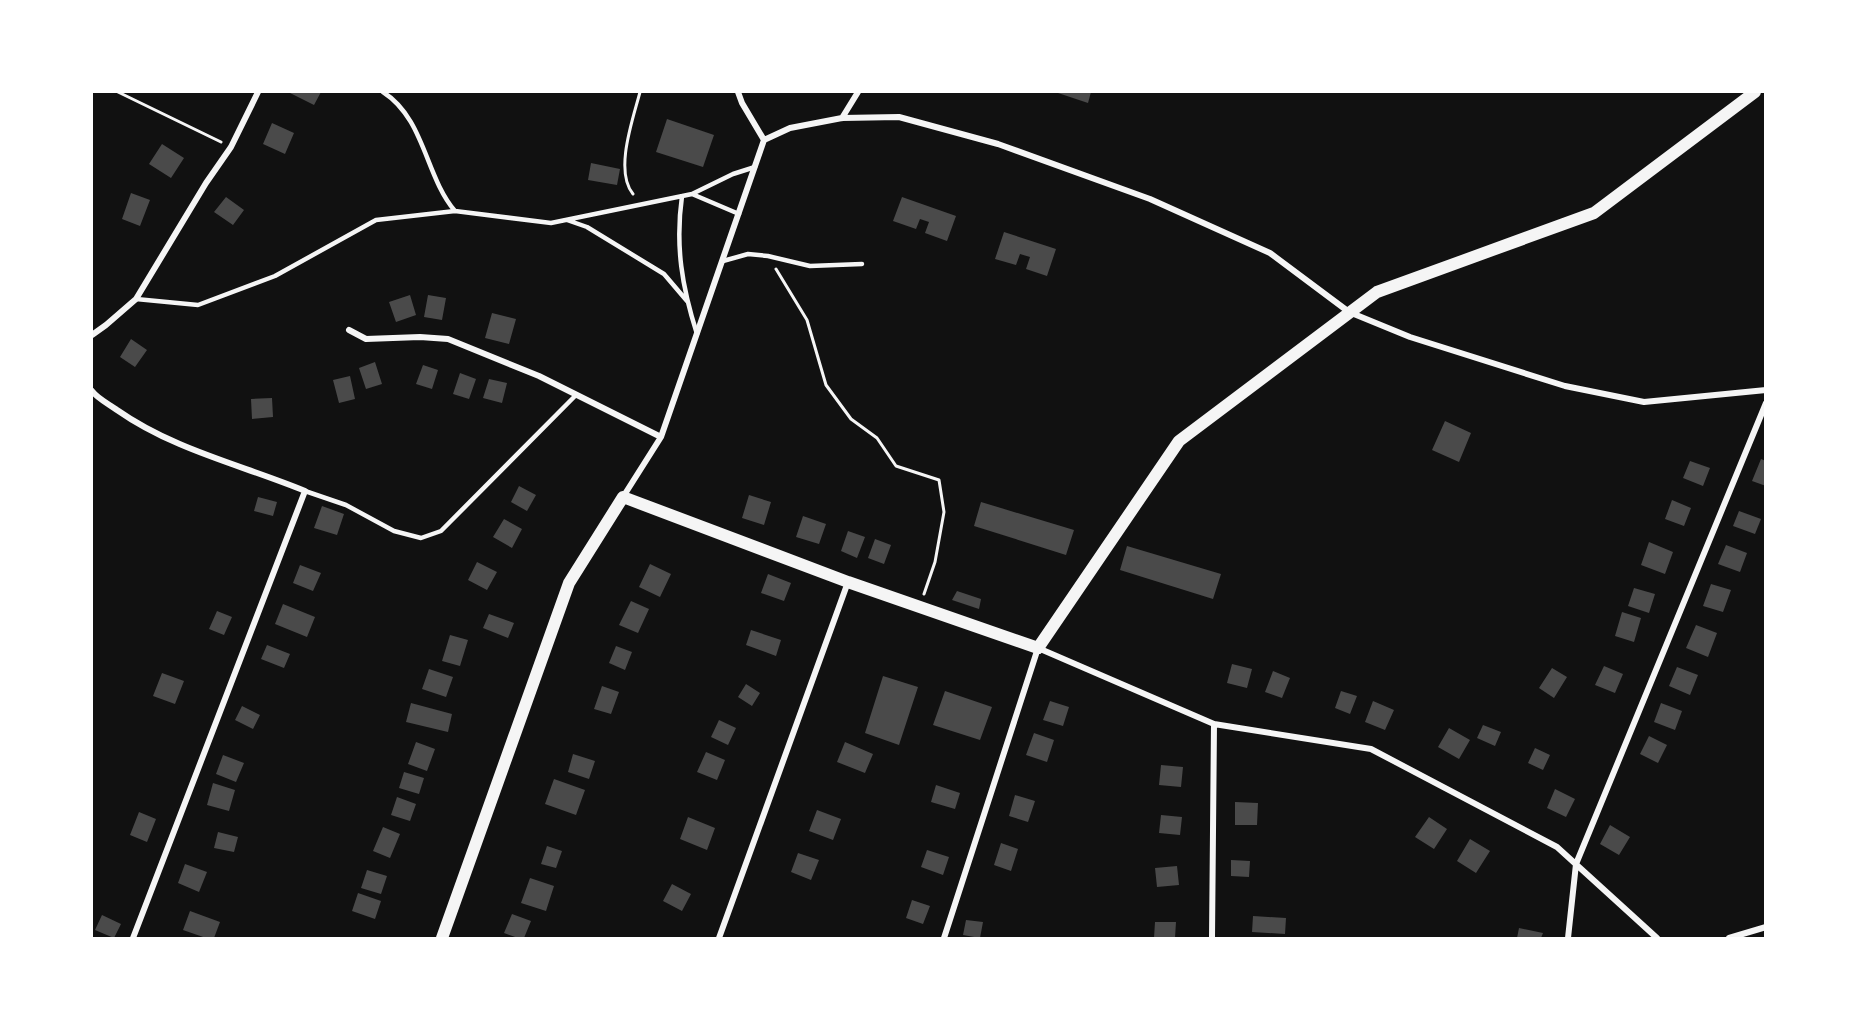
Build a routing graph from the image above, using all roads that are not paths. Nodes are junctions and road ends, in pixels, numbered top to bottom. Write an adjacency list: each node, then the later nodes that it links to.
1 (258, 92): 16 (street)
2 (382, 92): 11 (lane)
3 (738, 92): 7 (street)
4 (858, 92): 6 (street)
5 (1755, 92): 18 (main road)
6 (842, 118): 7 (street); 18 (street)
7 (764, 140): 8 (street)
8 (755, 166): 9 (lane); 12 (street)
9 (692, 194): 10 (lane); 12 (lane)
10 (682, 196): 13 (lane); 17 (lane)
11 (455, 212): 13 (lane); 16 (lane)
12 (739, 214): 14 (street)
13 (565, 220): 17 (lane)
14 (723, 261): 15 (lane); 20 (street)
15 (862, 264)
16 (136, 299): 21 (street)
17 (687, 301): 20 (lane)
18 (1349, 312): 22 (street); 30 (main road)
19 (349, 330): 24 (street)
20 (697, 334): 26 (street)
21 (92, 335)
22 (1766, 390)
23 (92, 391): 27 (street)
24 (576, 395): 26 (street); 27 (lane)
25 (1766, 403): 32 (street)
26 (661, 437): 28 (street)
27 (305, 491): 34 (street)
28 (623, 497): 29 (main road); 35 (main road)
29 (848, 582): 30 (main road); 36 (street)
30 (1038, 648): 31 (street); 37 (street)
31 (1214, 724): 32 (street); 38 (street)
32 (1576, 864): 39 (street); 40 (street)
33 (1766, 927): 41 (street)
34 (133, 939)
35 (442, 939)
36 (718, 939)
37 (944, 939)
38 (1212, 939)
39 (1568, 939)
40 (1657, 939)
41 (1729, 939)

